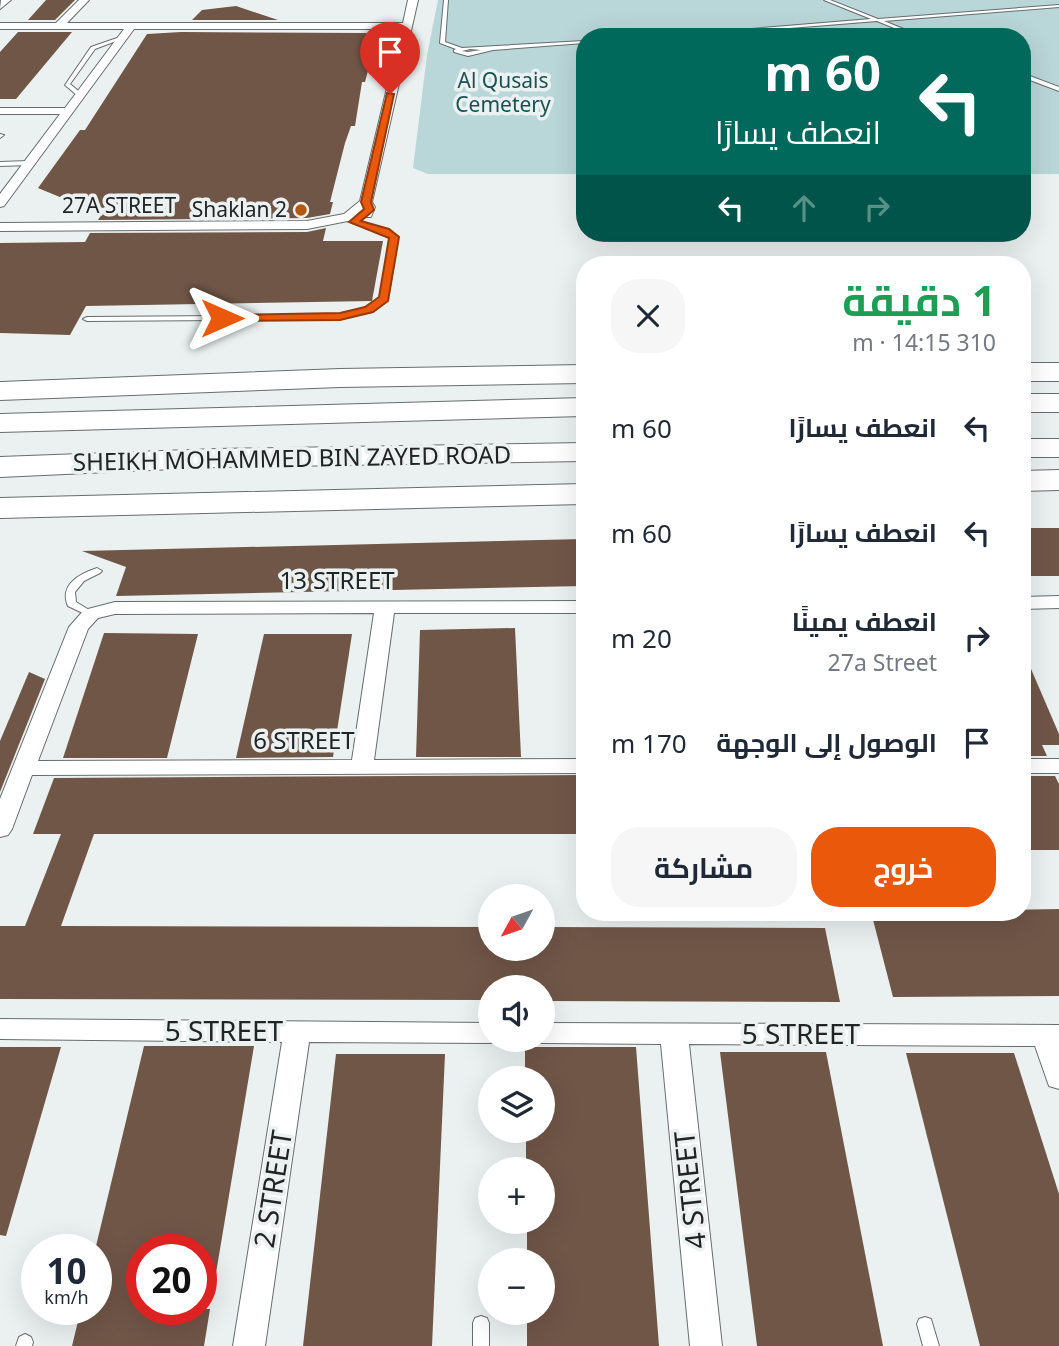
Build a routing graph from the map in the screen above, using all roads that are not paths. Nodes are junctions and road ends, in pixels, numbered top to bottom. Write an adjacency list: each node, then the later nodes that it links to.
1 (6, 0): 6 (street)
2 (84, 0): 9 (street)
3 (413, 0): 14 (street)
4 (446, 0): 18 (lane)
5 (826, 0): 10 (lane)
6 (0, 6)
7 (1059, 6): 10 (lane)
8 (0, 17): 9 (street)
9 (68, 17): 11 (street); 13 (street)
10 (878, 20): 15 (lane); 16 (lane)
11 (134, 21): 13 (street); 14 (street); 17 (street)
12 (0, 26): 13 (street)
13 (60, 26)
14 (407, 26): 26 (street)
15 (774, 28)
16 (898, 28)
17 (122, 38): 21 (street); 21 (lane)
18 (576, 43)
19 (1031, 78): 20 (lane)
20 (1059, 89)
21 (80, 95): 23 (street)
22 (0, 111): 23 (street)
23 (68, 111): 24 (street)
24 (29, 163): 25 (lane); 27 (street)
25 (0, 164)
26 (366, 202): 28 (street); 29 (street, 27A STREET)
27 (0, 203)
28 (354, 222): 29 (street, 27A STREET); 31 (lane)
29 (280, 226): 30 (street, 27A STREET)
30 (0, 227)
31 (87, 319)
32 (1031, 372): 33 (highway)
33 (1059, 372)
34 (0, 374): 36 (highway)
35 (576, 374): 36 (highway)
36 (340, 378): 37 (highway)
37 (0, 391)
38 (1059, 402): 39 (highway)
39 (1031, 403)
40 (576, 407): 41 (highway, SHEIKH MOHAMMED BIN ZAYED ROAD)
41 (0, 423)
42 (1031, 448): 43 (highway)
43 (1059, 448)
44 (576, 452): 45 (highway, SHEIKH MOHAMMED BIN ZAYED ROAD)
45 (0, 467)
46 (1059, 480): 47 (highway)
47 (1031, 481)
48 (576, 494): 49 (highway)
49 (10, 510)
50 (97, 572): 55 (lane)
51 (1059, 602): 52 (street)
52 (1031, 603)
53 (576, 607): 54 (street, 13 STREET)
54 (385, 608): 55 (street, 13 STREET); 59 (street)
55 (91, 614): 60 (street)
56 (576, 766): 59 (street, 6 STREET)
57 (1031, 766): 58 (street)
58 (1059, 766)
59 (362, 767): 60 (street, 6 STREET)
60 (23, 768): 61 (street)
61 (0, 829)
62 (0, 1029): 63 (street, 5 STREET)
63 (297, 1031): 64 (street, 5 STREET); 71 (street, 2 STREET)
64 (478, 1032)
65 (555, 1033): 66 (street, 5 STREET)
66 (674, 1034): 67 (street, 5 STREET); 73 (street, 4 STREET)
67 (1052, 1036): 68 (street)
68 (1059, 1078)
69 (925, 1324): 74 (lane)
70 (481, 1325): 72 (lane)
71 (249, 1346)
72 (481, 1346)
73 (706, 1346)
74 (930, 1346)

